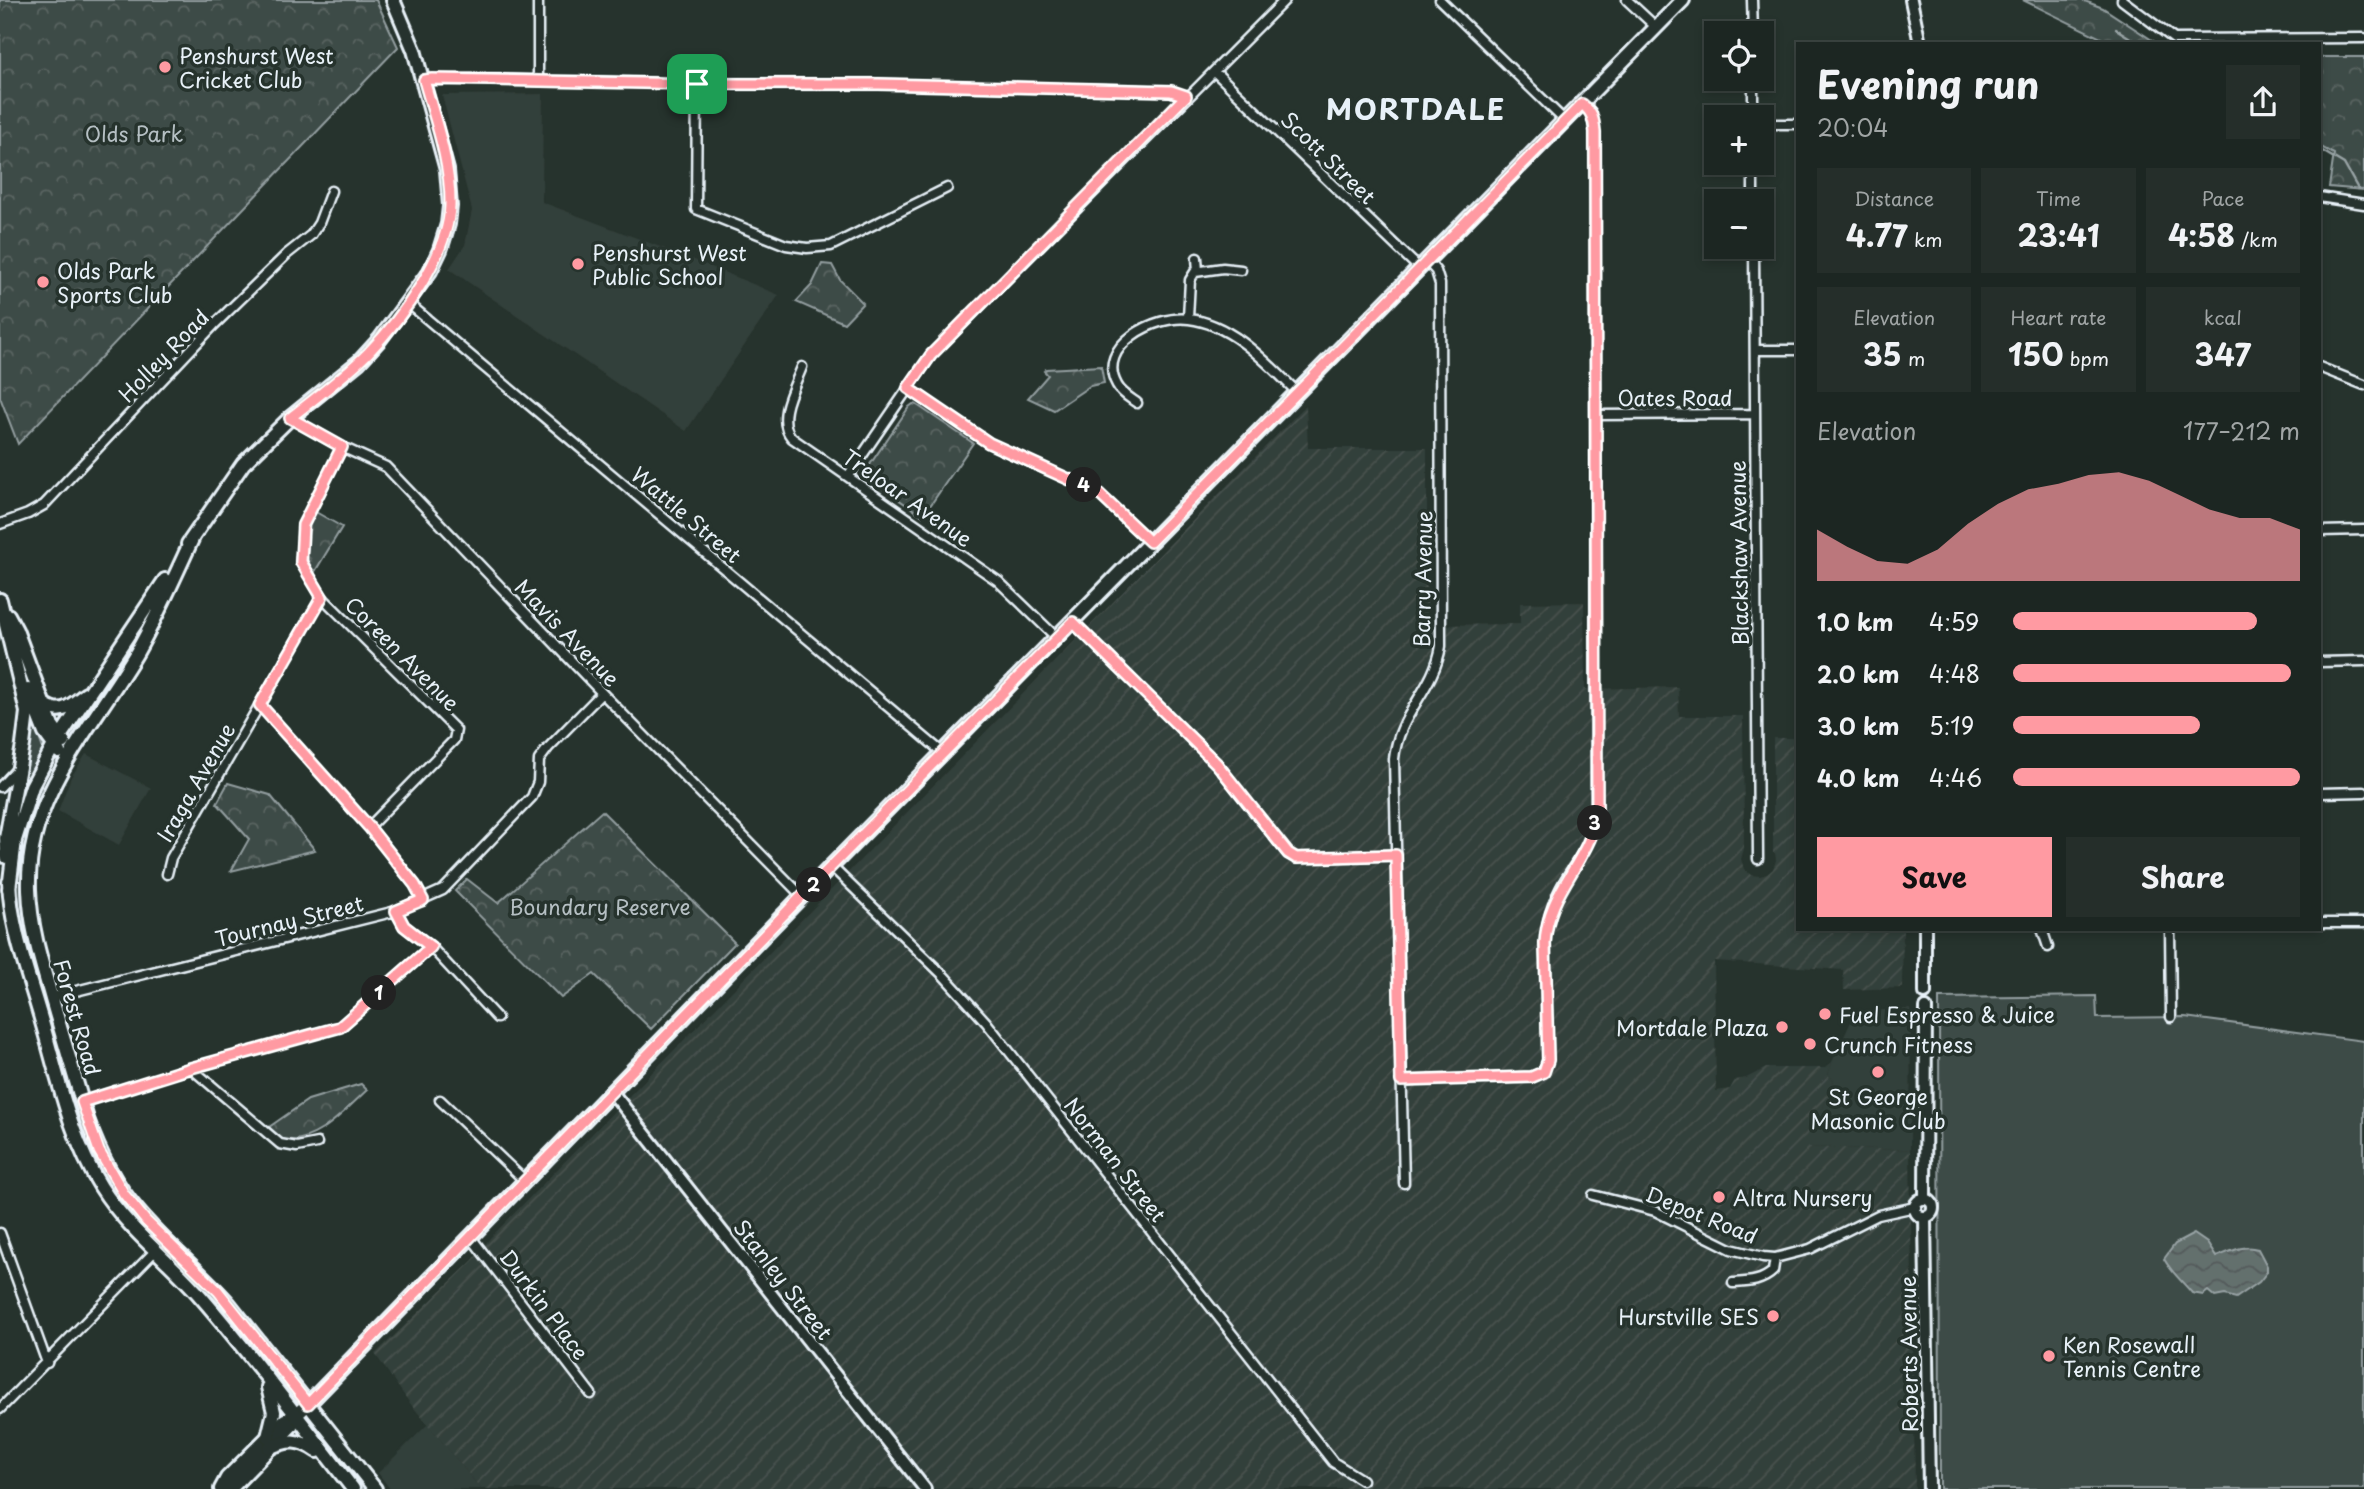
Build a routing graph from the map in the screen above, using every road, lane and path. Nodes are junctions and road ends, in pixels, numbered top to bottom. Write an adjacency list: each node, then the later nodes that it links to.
1 (393, 0): 15 (main road, Forest Road)
2 (538, 0): 16 (street)
3 (1284, 0): 14 (street)
4 (1440, 0): 20 (street)
5 (1627, 0): 11 (street)
6 (1683, 0): 11 (main road)
7 (1752, 0): 10 (street)
8 (1911, 0): 13 (street)
9 (2122, 0): 12 (street)
10 (1753, 21)
11 (1656, 27): 19 (main road)
12 (2364, 38)
13 (1920, 42)
14 (1214, 71): 18 (street); 29 (street, Scott Street)
15 (424, 80): 16 (street); 32 (main road, Forest Road)
16 (538, 80): 17 (street)
17 (697, 84): 18 (street); 23 (street)
18 (1186, 96): 39 (street)
19 (1582, 104): 20 (main road); 43 (street)
20 (1565, 121): 29 (main road)
21 (1774, 124): 22 (street)
22 (1796, 124)
23 (947, 188)
24 (331, 191): 47 (street, Holley Road)
25 (2321, 197): 26 (street)
26 (2364, 204)
27 (1197, 258): 31 (street)
28 (1754, 259): 34 (street, Blackshaw Avenue)
29 (1423, 265): 40 (main road); 72 (street, Barry Avenue)
30 (1241, 270): 31 (street)
31 (1198, 271): 33 (street)
32 (408, 303): 44 (main road, Forest Road); 64 (street, Wattle Street)
33 (1188, 318): 40 (street); 41 (street)
34 (1755, 350): 35 (street); 42 (street, Blackshaw Avenue)
35 (1796, 350)
36 (802, 367): 46 (street, Treloar Avenue)
37 (2321, 368): 38 (street)
38 (2364, 385)
39 (908, 388): 46 (street); 51 (street)
40 (1298, 393): 51 (main road)
41 (1136, 403)
42 (1754, 414): 43 (street, Oates Road); 73 (street, Blackshaw Avenue)
43 (1597, 415): 91 (street)
44 (290, 418): 45 (street, Mavis Avenue); 50 (main road, Forest Road)
45 (342, 447): 52 (street); 60 (street, Mavis Avenue)
46 (848, 476): 55 (street, Treloar Avenue)
47 (0, 524)
48 (2364, 530): 49 (street)
49 (2321, 531)
50 (193, 537): 59 (main road, Forest Road); 65 (main road, Forest Road)
51 (1150, 542): 54 (main road)
52 (322, 597): 62 (street, Iraga Avenue); 70 (street, Coreen Avenue)
53 (0, 600): 56 (main road); 61 (main road)
54 (1073, 622): 55 (main road); 72 (street)
55 (1057, 638): 64 (main road)
56 (15, 661): 63 (main road); 66 (main road, Forest Road)
57 (2321, 662): 58 (street)
58 (2364, 662)
59 (97, 684): 61 (main road); 63 (main road, Forest Road)
60 (602, 693): 77 (street, Mavis Avenue); 78 (street, Tournay Street)
61 (44, 704): 63 (main road)
62 (260, 705): 70 (street); 75 (street, Iraga Avenue)
63 (57, 742): 65 (main road); 76 (main road, Forest Road)
64 (943, 753): 74 (main road)
65 (69, 754): 87 (main road, Forest Road)
66 (19, 767): 67 (street); 71 (main road, Forest Road)
67 (0, 787)
68 (2364, 792): 69 (street)
69 (2321, 793)
70 (369, 827): 78 (street)
71 (3, 836): 76 (main road, Forest Road)
72 (1396, 855): 91 (street, Barry Avenue)
73 (1758, 859)
74 (832, 867): 77 (main road); 115 (street, Norman Street)
75 (167, 874)
76 (9, 890): 104 (main road, Forest Road)
77 (802, 896): 92 (main road)
78 (423, 900): 79 (street, Tournay Street)
79 (396, 911): 85 (street); 87 (street, Tournay Street)
80 (2321, 923): 81 (street)
81 (2364, 923)
82 (1925, 931): 99 (street, Roberts Avenue)
83 (2043, 931): 86 (street)
84 (2170, 931): 88 (street)
85 (431, 947): 89 (street); 90 (street)
86 (2048, 947)
87 (52, 997): 94 (main road, Forest Road)
88 (2171, 1017)
89 (497, 1018)
90 (191, 1068): 94 (street); 95 (street)
91 (1401, 1081): 97 (street, Barry Avenue)
92 (612, 1092): 96 (main road); 119 (street, Stanley Street)
93 (440, 1100): 96 (street)
94 (82, 1102): 110 (main road, Forest Road)
95 (317, 1143)
96 (524, 1180): 103 (main road)
97 (1404, 1183)
98 (1592, 1195): 105 (street, Depot Road)
99 (1925, 1198): 100 (street); 101 (street, Roberts Avenue)
100 (1915, 1208): 101 (street); 105 (street, Depot Road)
101 (1925, 1217): 120 (street, Roberts Avenue)
102 (0, 1233): 107 (street)
103 (470, 1237): 109 (street, Durkin Place); 110 (main road)
104 (155, 1251): 107 (street); 108 (main road, Forest Road)
105 (1775, 1258): 106 (street)
106 (1733, 1283)
107 (47, 1363): 111 (street)
108 (264, 1377): 112 (main road, Forest Road); 113 (main road)
109 (591, 1394)
110 (308, 1404): 112 (main road); 118 (main road, Forest Road)
111 (0, 1409)
112 (295, 1416): 113 (main road); 114 (main road, Forest Road)
113 (268, 1443): 114 (main road); 116 (main road)
114 (329, 1459): 117 (main road, Forest Road)
115 (1362, 1480)
116 (223, 1489)
117 (353, 1489)
118 (375, 1489)
119 (925, 1489)
120 (1928, 1489)

